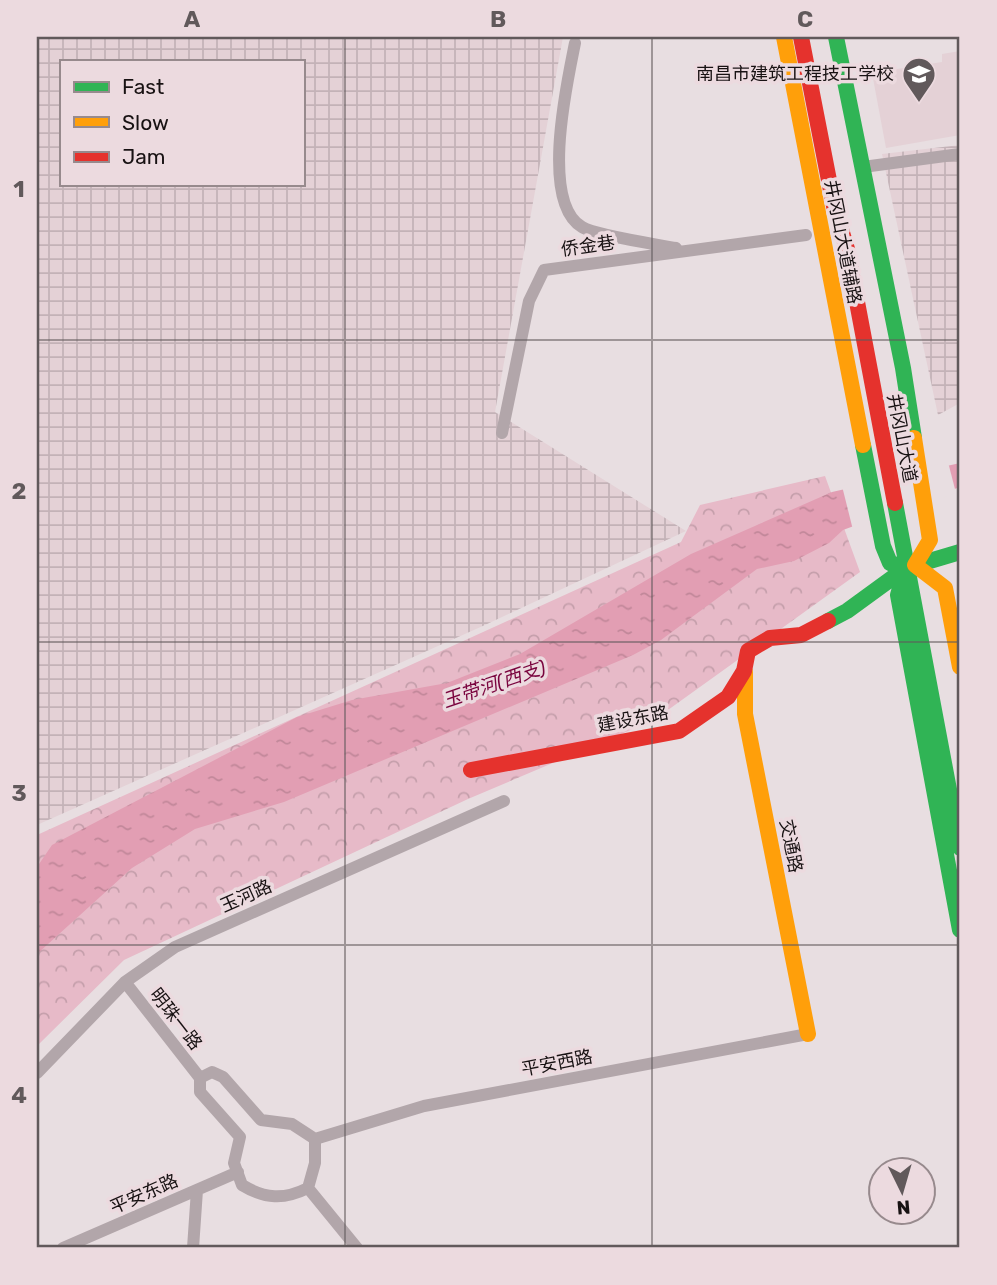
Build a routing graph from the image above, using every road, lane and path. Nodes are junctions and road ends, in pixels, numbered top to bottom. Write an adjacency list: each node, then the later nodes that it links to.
1 (784, 37): 13 (main road, 井冈山大道辅路)
2 (801, 37): 11 (main road, 井冈山大道)
3 (811, 37): 11 (main road, 井冈山大道)
4 (836, 37): 7 (main road, 井冈山大道辅路)
5 (575, 43): 9 (street)
6 (960, 155): 7 (street)
7 (863, 167): 13 (main road, 井冈山大道辅路)
8 (806, 235): 9 (street, 侨金巷)
9 (687, 251): 10 (street, 侨金巷)
10 (502, 433)
11 (893, 464): 13 (main road, 井冈山大道)
12 (960, 552): 13 (main road)
13 (911, 567): 14 (main road, 建设东路); 15 (main road); 17 (main road, 井冈山大道); 19 (main road, 井冈山大道); 20 (main road)
14 (745, 665): 16 (main road, 建设东路); 22 (main road, 交通路)
15 (960, 667)
16 (471, 769)
17 (960, 789)
18 (504, 800): 21 (street, 玉河路)
19 (960, 848)
20 (960, 930)
21 (125, 982): 23 (street, 玉河路); 24 (street, 明珠一路)
22 (808, 1034): 25 (street, 平安西路)
23 (37, 1073)
24 (200, 1078): 25 (street, 明珠一路); 26 (street, 明珠一路)
25 (315, 1139): 27 (street)
26 (238, 1172): 27 (street); 28 (street, 平安东路)
27 (308, 1188): 31 (street)
28 (197, 1190): 29 (street, 平安东路); 30 (street)
29 (64, 1248)
30 (192, 1248)
31 (357, 1248)

